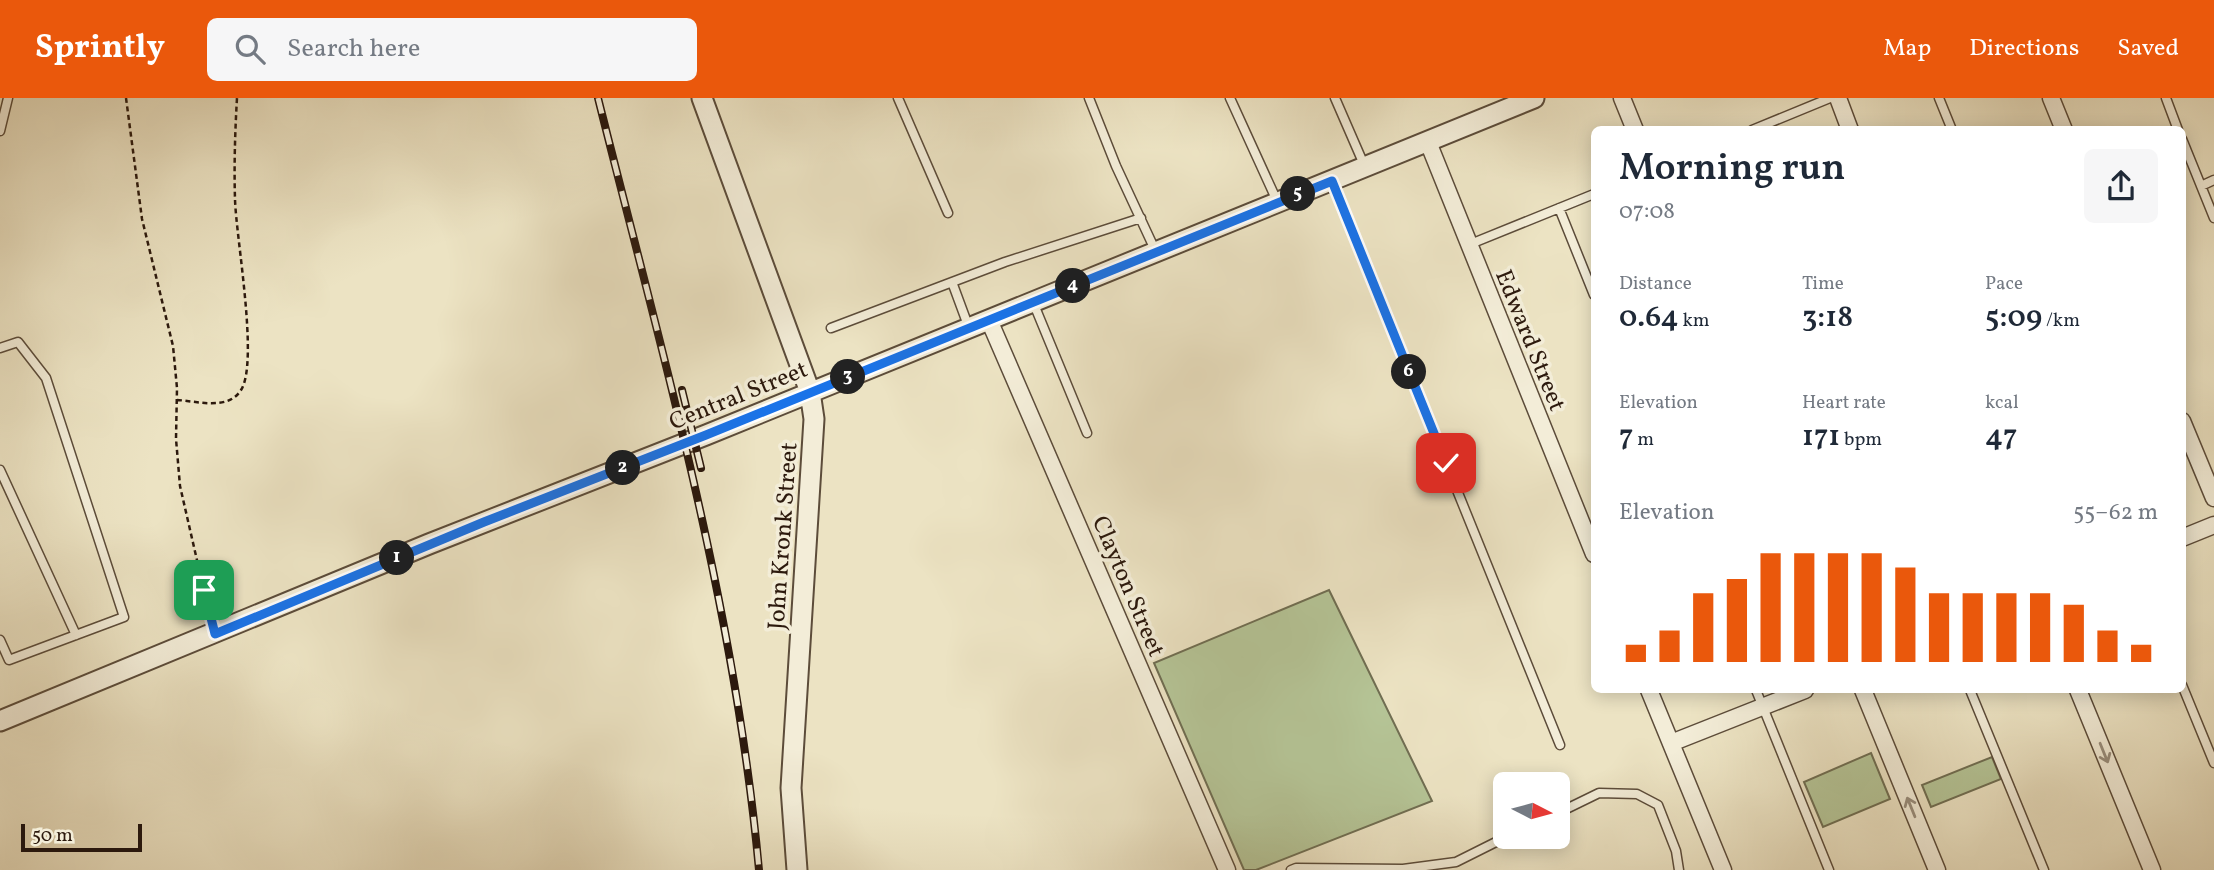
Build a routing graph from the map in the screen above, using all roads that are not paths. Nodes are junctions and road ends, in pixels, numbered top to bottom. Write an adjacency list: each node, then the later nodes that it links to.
1 (8, 98): 20 (lane)
2 (702, 98): 42 (street, John Kronk Street)
3 (898, 98): 30 (lane)
4 (1089, 98): 31 (lane)
5 (1230, 98): 28 (lane)
6 (1335, 98): 23 (lane)
7 (1534, 98): 21 (street, Central Street)
8 (1622, 98): 14 (street)
9 (1830, 98): 15 (lane)
10 (1838, 98): 16 (street)
11 (1939, 98): 17 (lane)
12 (2051, 98): 18 (street)
13 (2166, 98): 19 (lane)
14 (1633, 126)
15 (1762, 126)
16 (1848, 126)
17 (1950, 126)
18 (2062, 126)
19 (2176, 126)
20 (0, 131)
21 (1428, 142): 23 (street, Central Street); 33 (street, Edward Street)
22 (2186, 149): 26 (lane)
23 (1365, 167): 25 (street, Central Street)
24 (2214, 180): 26 (lane)
25 (1332, 181): 28 (street, Central Street); 62 (lane)
26 (2201, 186): 32 (lane)
27 (1591, 195): 29 (lane)
28 (1278, 202): 34 (street, Central Street)
29 (1559, 208): 33 (lane); 36 (lane)
30 (948, 214)
31 (1141, 218): 34 (lane); 35 (lane)
32 (2214, 218)
33 (1468, 245): 49 (street, Edward Street)
34 (1156, 252): 37 (street, Central Street)
35 (952, 282): 39 (lane); 40 (lane)
36 (1591, 288)
37 (1033, 302): 38 (street, Central Street); 44 (lane)
38 (989, 320): 40 (street, Central Street); 68 (street, Clayton Street)
39 (831, 328)
40 (969, 328): 42 (street, Central Street)
41 (0, 348): 50 (lane)
42 (810, 393): 60 (street, Central Street); 67 (street, John Kronk Street)
43 (2186, 431): 46 (street)
44 (1087, 433)
45 (0, 470): 50 (lane)
46 (2214, 498)
47 (2214, 525): 48 (street)
48 (2186, 536)
49 (1591, 547)
50 (76, 635): 51 (lane)
51 (0, 640)
52 (1650, 693): 61 (street)
53 (1757, 693): 59 (lane)
54 (1797, 693): 59 (street)
55 (1864, 693): 73 (street, one-way to 55)
56 (1971, 693): 74 (lane)
57 (2079, 693): 75 (street, one-way to 75)
58 (2185, 693): 63 (lane)
59 (1763, 706): 61 (street); 72 (lane)
60 (0, 722)
61 (1671, 743): 71 (street)
62 (1560, 745)
63 (2214, 763)
64 (1570, 807): 70 (lane)
65 (1493, 844): 66 (lane)
66 (1350, 869): 69 (lane)
67 (797, 870)
68 (1227, 870)
69 (1291, 870)
70 (1679, 870)
71 (1723, 870)
72 (1829, 870)
73 (1937, 870)
74 (2044, 870)
75 (2152, 870)

